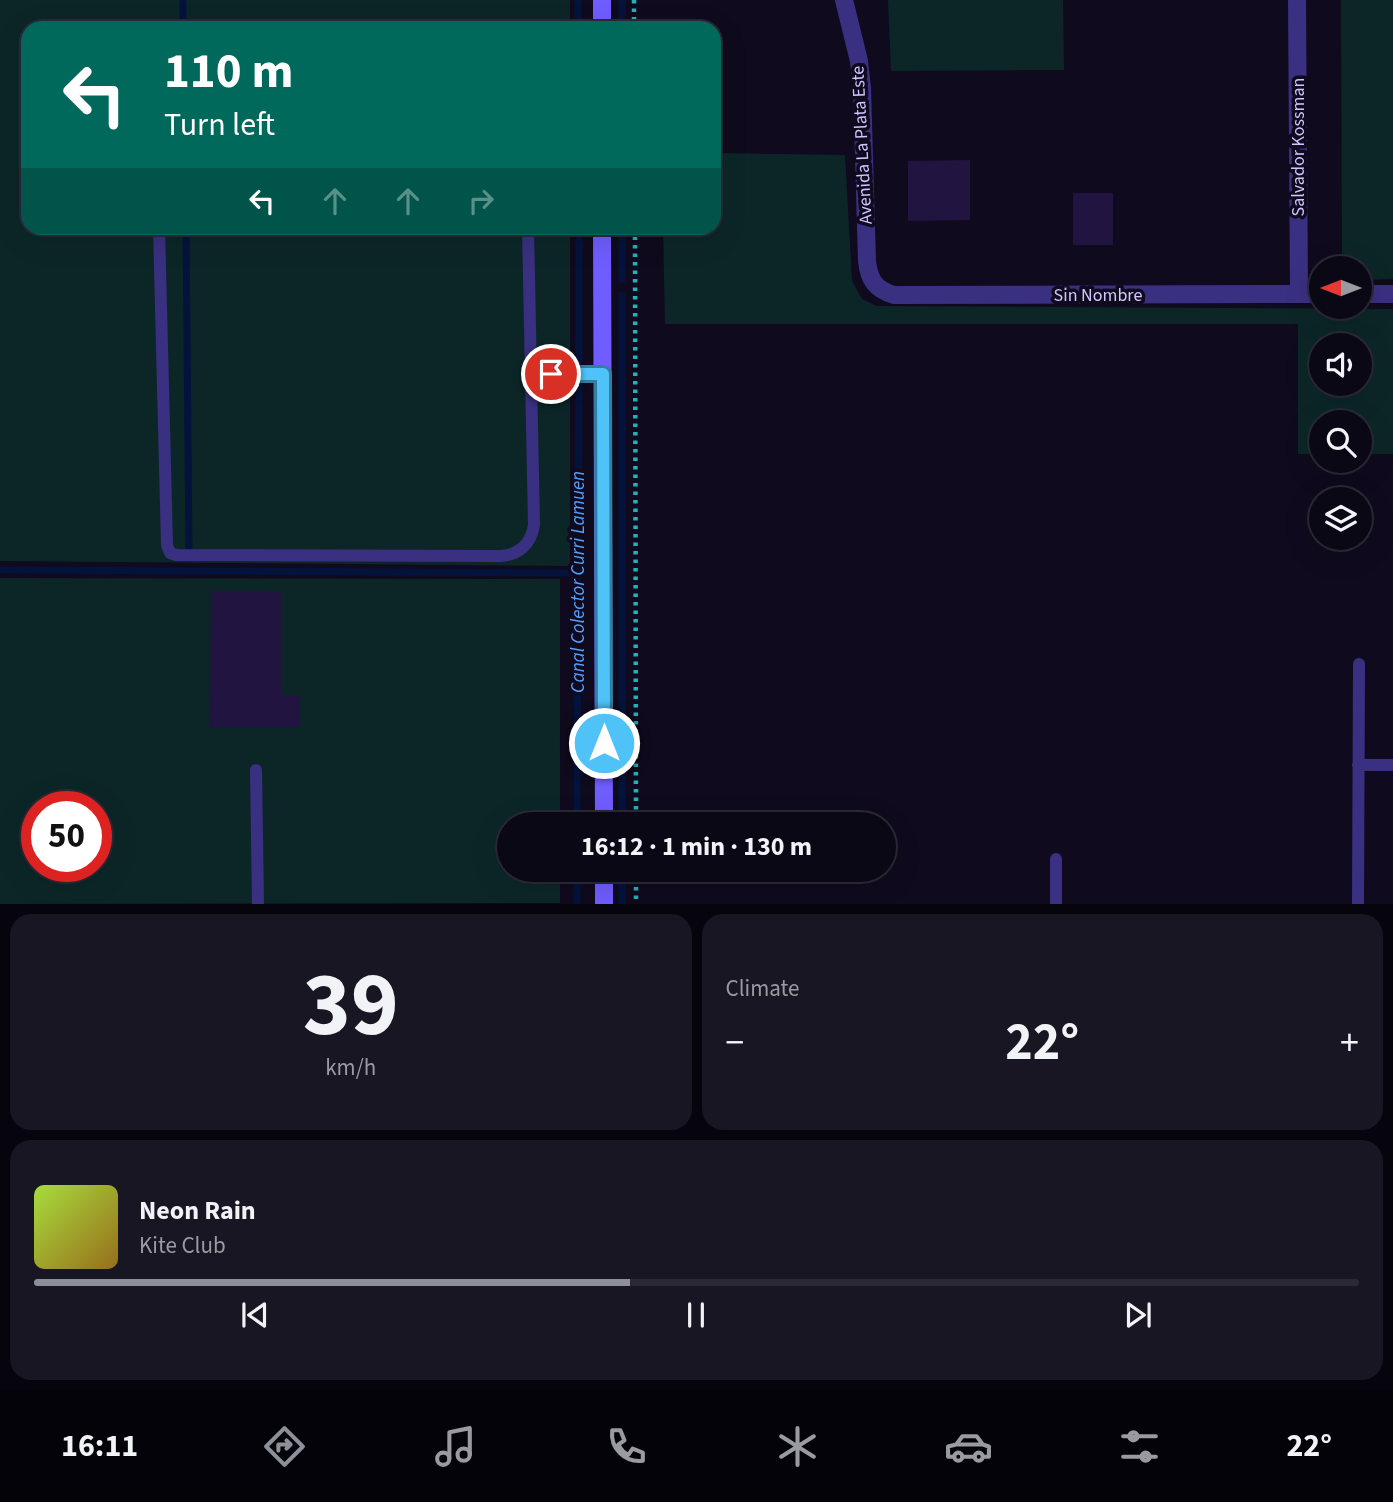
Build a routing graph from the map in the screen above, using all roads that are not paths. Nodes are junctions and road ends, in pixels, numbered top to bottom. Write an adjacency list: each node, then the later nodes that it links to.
1 (602, 0): 4 (main road)
2 (844, 0): 8 (street, Avenida La Plata Este)
3 (1297, 0): 9 (street, Salvador Kossman)
4 (602, 21)
5 (159, 235): 13 (lane)
6 (528, 235): 13 (lane)
7 (603, 235): 14 (main road)
8 (877, 288): 9 (street, Sin Nombre)
9 (1299, 294): 10 (street, Sin Nombre)
10 (1309, 294)
11 (1372, 294): 12 (street)
12 (1393, 294)
13 (531, 374): 14 (lane)
14 (603, 374): 19 (main road)
15 (1359, 664): 16 (lane)
16 (1358, 765): 17 (lane); 25 (lane)
17 (1393, 765)
18 (256, 770): 22 (lane)
19 (604, 812)
20 (1056, 859): 24 (lane)
21 (604, 882): 23 (main road)
22 (258, 904)
23 (604, 904)
24 (1056, 904)
25 (1357, 904)

